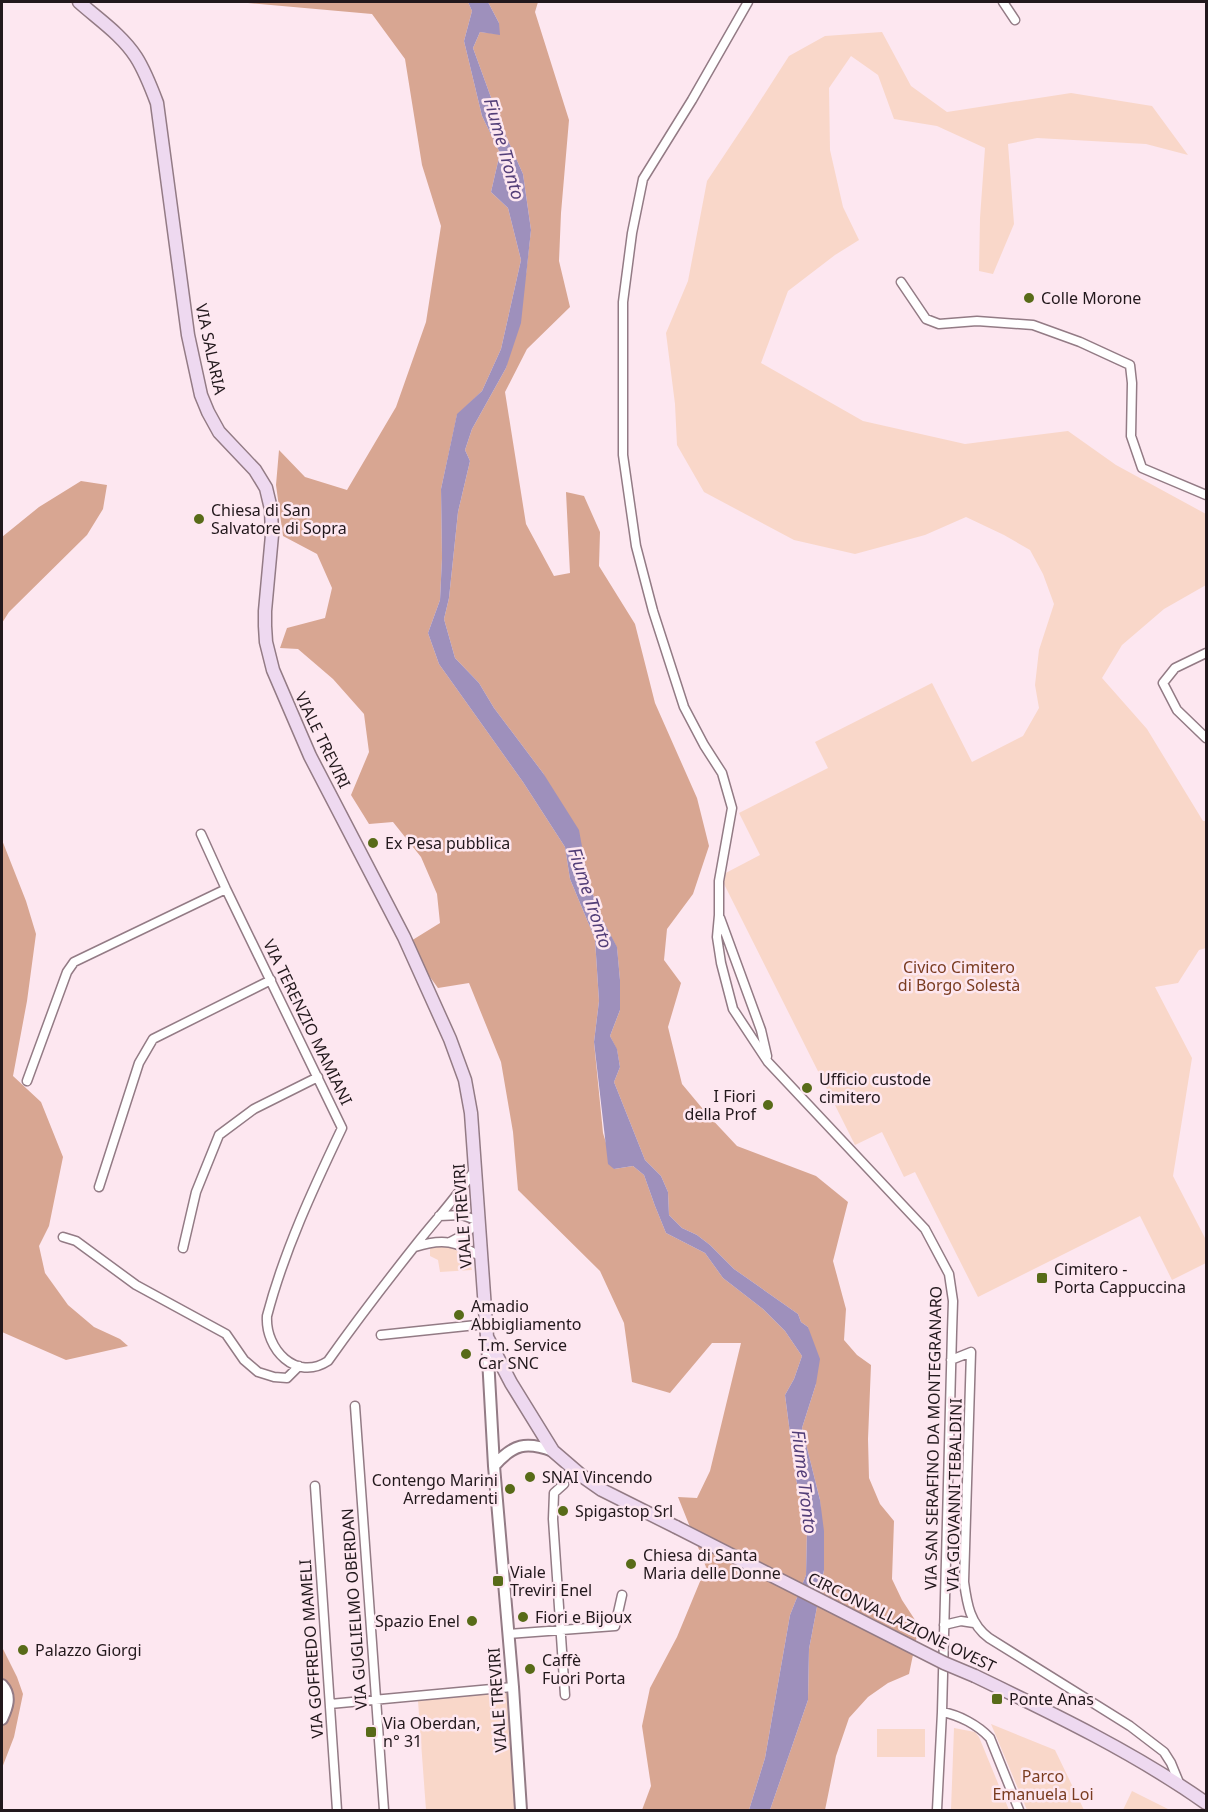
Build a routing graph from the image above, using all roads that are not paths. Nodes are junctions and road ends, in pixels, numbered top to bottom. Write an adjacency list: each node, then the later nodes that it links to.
1 (79, 2): 8 (main road, VIA SALARIA)
2 (748, 2): 12 (street, VIA SAN SERAFINO DA MONTEGRANARO)
3 (1002, 2): 4 (street)
4 (1015, 20)
5 (901, 282): 6 (street)
6 (1206, 495)
7 (1206, 653): 9 (street)
8 (270, 661): 19 (main road, VIALE TREVIRI)
9 (1206, 738)
10 (201, 834): 11 (street, VIA TERENZIO MAMIANI)
11 (226, 889): 15 (street, VIA TERENZIO MAMIANI); 18 (street)
12 (719, 915): 13 (street, VIA SAN SERAFINO DA MONTEGRANARO); 14 (street, VIA SAN SERAFINO DA MONTEGRANARO)
13 (735, 958): 14 (street); 16 (street, VIA SAN SERAFINO DA MONTEGRANARO)
14 (721, 963): 16 (street, VIA SAN SERAFINO DA MONTEGRANARO)
15 (271, 980): 17 (street, VIA TERENZIO MAMIANI); 20 (street)
16 (768, 1062): 30 (street, VIA SAN SERAFINO DA MONTEGRANARO)
17 (318, 1077): 26 (street); 31 (street, VIA TERENZIO MAMIANI)
18 (27, 1081)
19 (475, 1168): 21 (street); 22 (main road, VIALE TREVIRI)
20 (99, 1187)
21 (439, 1216): 22 (street); 25 (street)
22 (478, 1221): 24 (street); 27 (main road, VIALE TREVIRI)
23 (63, 1237): 31 (street)
24 (450, 1242): 25 (street); 27 (street)
25 (414, 1247): 31 (street)
26 (183, 1248)
27 (481, 1257): 28 (main road, VIALE TREVIRI)
28 (487, 1330): 29 (street); 33 (main road, CIRCONVALLAZIONE OVEST); 34 (street, VIALE TREVIRI)
29 (381, 1335)
30 (951, 1360): 38 (street, VIA GIOVANNI TEBALDINI); 39 (street, VIA SAN SERAFINO DA MONTEGRANARO)
31 (299, 1366)
32 (355, 1406): 45 (street, VIA GUGLIELMO OBERDAN)
33 (553, 1451): 34 (street, CIRCONVALLAZIONE OVEST); 49 (main road, CIRCONVALLAZIONE OVEST, bridge)
34 (494, 1466): 41 (street, VIALE TREVIRI)
35 (564, 1484): 40 (street)
36 (315, 1486): 46 (street, VIA GOFFREDO MAMELI)
37 (622, 1595): 40 (street)
38 (974, 1623): 39 (street); 49 (street)
39 (945, 1625): 47 (street, VIA SAN SERAFINO DA MONTEGRANARO)
40 (561, 1630): 41 (street); 44 (street)
41 (508, 1634): 43 (street, VIALE TREVIRI)
42 (2, 1685): 48 (street)
43 (513, 1687): 45 (street); 53 (street, VIALE TREVIRI)
44 (565, 1695)
45 (376, 1701): 46 (street); 52 (street, VIA GUGLIELMO OBERDAN)
46 (330, 1704): 51 (street, VIA GOFFREDO MAMELI)
47 (942, 1712): 54 (street, VIA SAN SERAFINO DA MONTEGRANARO); 55 (street)
48 (2, 1719)
49 (1180, 1785): 50 (main road, CIRCONVALLAZIONE OVEST)
50 (1206, 1803)
51 (337, 1810)
52 (384, 1810)
53 (521, 1810)
54 (937, 1810)
55 (1019, 1810)

